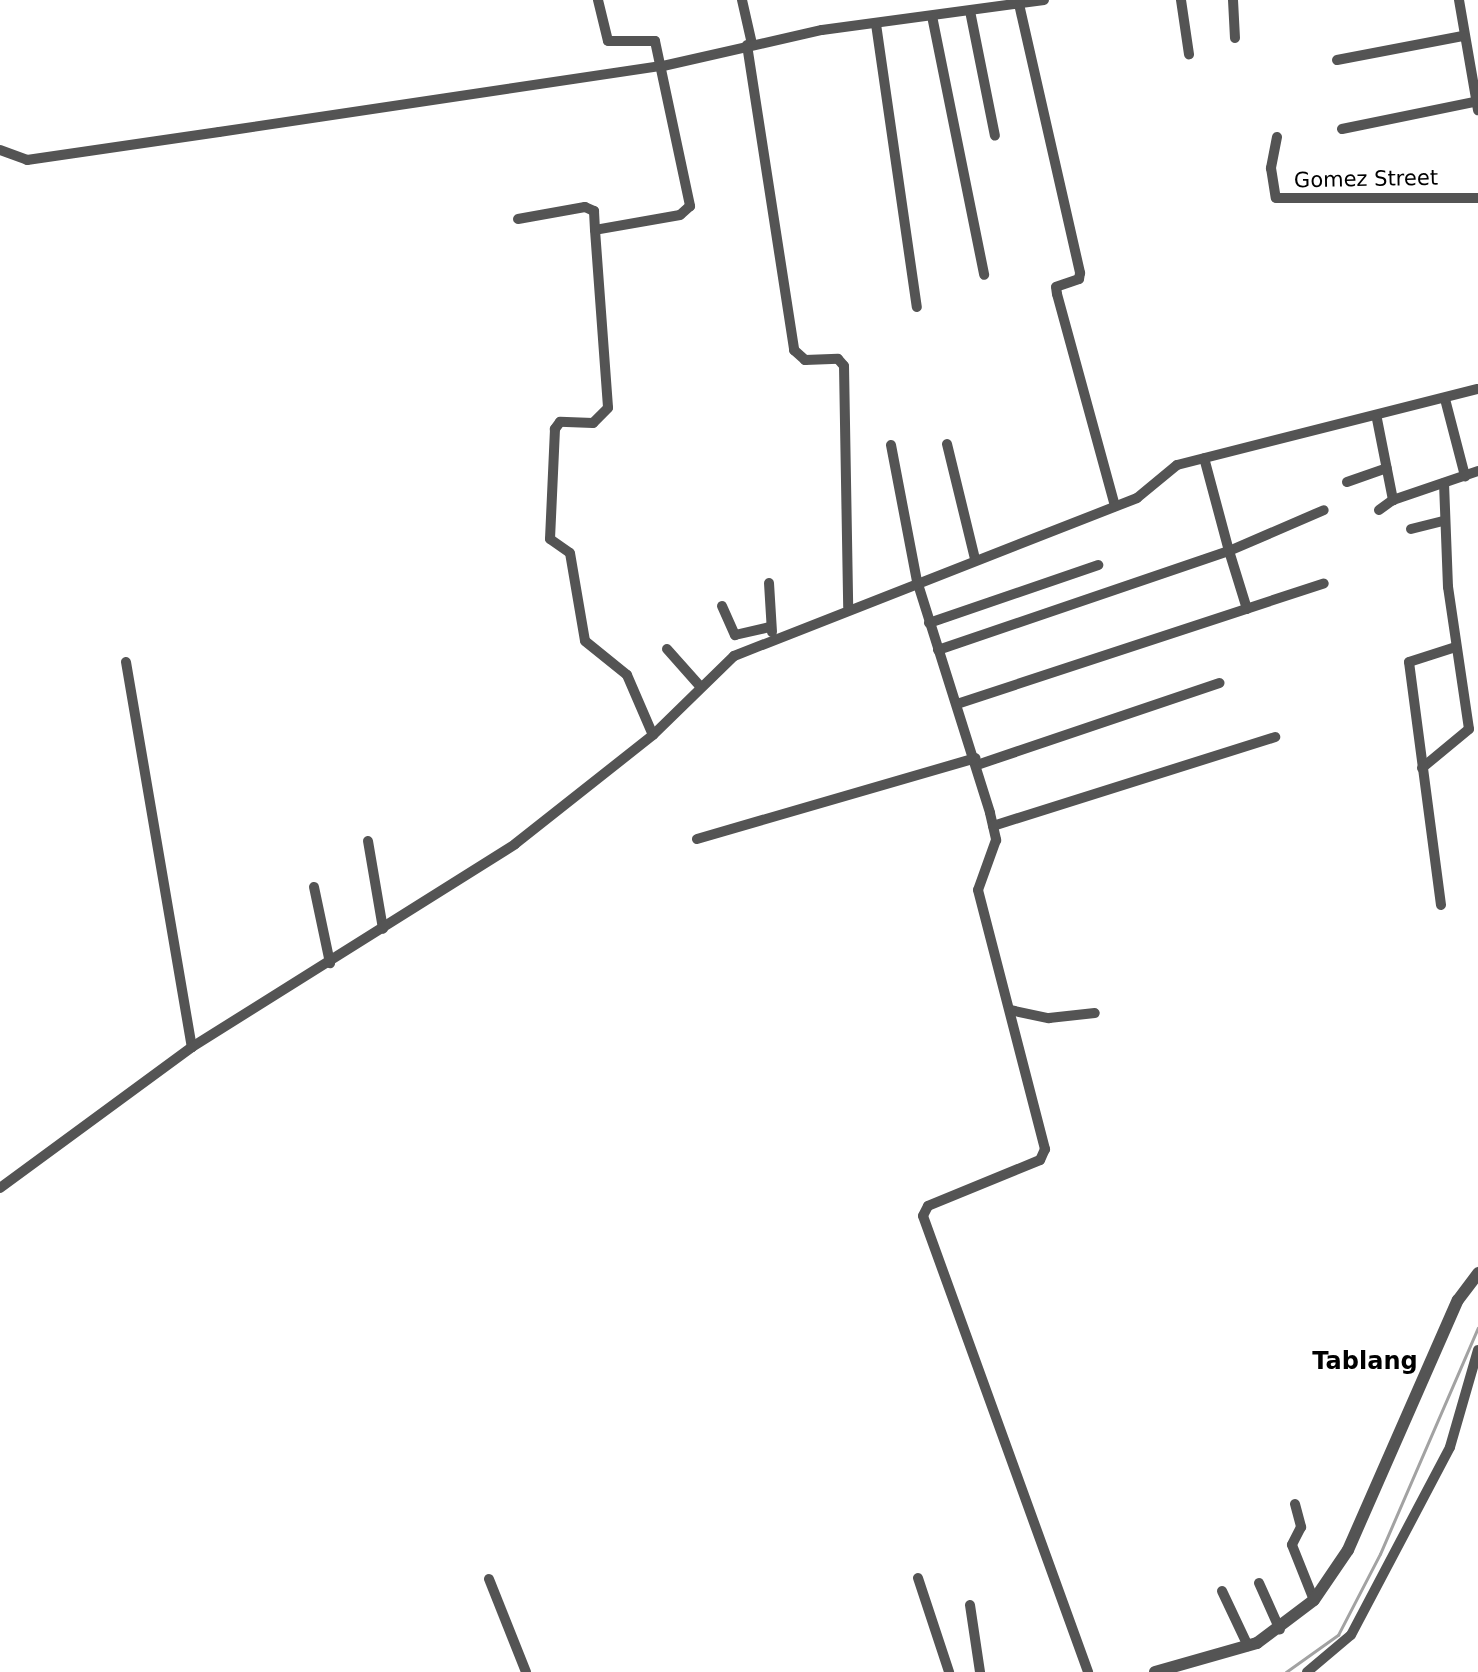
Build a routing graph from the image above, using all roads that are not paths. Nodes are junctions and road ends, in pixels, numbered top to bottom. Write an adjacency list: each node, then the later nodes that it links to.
1 (598, 0): 16 (street)
2 (742, 0): 13 (street)
3 (1044, 0): 7 (street)
4 (1181, 0): 14 (street)
5 (1233, 0): 12 (street)
6 (1459, 0): 11 (street)
7 (1019, 4): 8 (street); 39 (street)
8 (970, 11): 9 (street); 19 (street)
9 (932, 16): 10 (street); 25 (street)
10 (876, 24): 13 (street); 26 (street)
11 (1463, 36): 15 (street); 17 (street)
12 (1235, 38)
13 (749, 44): 16 (street); 51 (street)
14 (1189, 54)
15 (1337, 60)
16 (663, 66): 21 (street); 24 (street)
17 (1477, 104): 18 (street)
18 (1342, 129)
19 (995, 136)
20 (1278, 137): 22 (street, Gomez Street)
21 (0, 150)
22 (1478, 198)
23 (518, 219): 24 (street)
24 (595, 230): 62 (street)
25 (984, 275)
26 (917, 307)
27 (1478, 389): 28 (street)
28 (1445, 398): 29 (street); 35 (street)
29 (1377, 419): 32 (street); 33 (street)
30 (947, 444): 45 (street)
31 (891, 445): 47 (street)
32 (1204, 458): 39 (street); 44 (street)
33 (1387, 468): 36 (street); 38 (street)
34 (1478, 471): 35 (street)
35 (1465, 476): 37 (street)
36 (1347, 482)
37 (1444, 483): 38 (street); 42 (street)
38 (1393, 500): 41 (street)
39 (1115, 506): 45 (street)
40 (1324, 510): 44 (street)
41 (1379, 510)
42 (1443, 521): 43 (street); 55 (street)
43 (1411, 529)
44 (1229, 551): 52 (street); 57 (street)
45 (975, 559): 47 (street)
46 (1098, 565): 53 (street)
47 (917, 581): 51 (street); 53 (street)
48 (769, 583): 54 (street)
49 (1324, 583): 52 (street)
50 (722, 606): 54 (street)
51 (848, 607): 54 (street)
52 (1247, 609): 61 (street)
53 (929, 624): 57 (street)
54 (772, 631): 60 (street)
55 (1456, 647): 65 (street); 65 (street)
56 (667, 649): 60 (street)
57 (938, 650): 61 (street)
58 (126, 662): 75 (street)
59 (1219, 683): 64 (street)
60 (699, 685): 62 (street)
61 (957, 704): 64 (street)
62 (653, 735): 71 (street)
63 (1275, 737): 66 (street)
64 (976, 761): 66 (street); 67 (street)
65 (1422, 768): 70 (street)
66 (993, 826): 73 (street)
67 (697, 839)
68 (368, 841): 71 (street)
69 (314, 887): 72 (street)
70 (1441, 905)
71 (383, 929): 72 (street)
72 (330, 963): 75 (street)
73 (1010, 1010): 74 (street); 91 (street)
74 (1095, 1013)
75 (192, 1047): 76 (street)
76 (0, 1188)
77 (1478, 1273): 84 (street)
78 (1478, 1350): 93 (street)
79 (1295, 1504): 84 (street)
80 (918, 1578): 89 (street)
81 (489, 1579): 88 (street)
82 (1259, 1583): 86 (street)
83 (1222, 1591): 87 (street)
84 (1314, 1600): 86 (street)
85 (970, 1605): 90 (street)
86 (1280, 1630): 87 (street)
87 (1248, 1646): 92 (street)
88 (526, 1672)
89 (949, 1672)
90 (980, 1672)
91 (1088, 1672)
92 (1155, 1672)
93 (1307, 1672)

